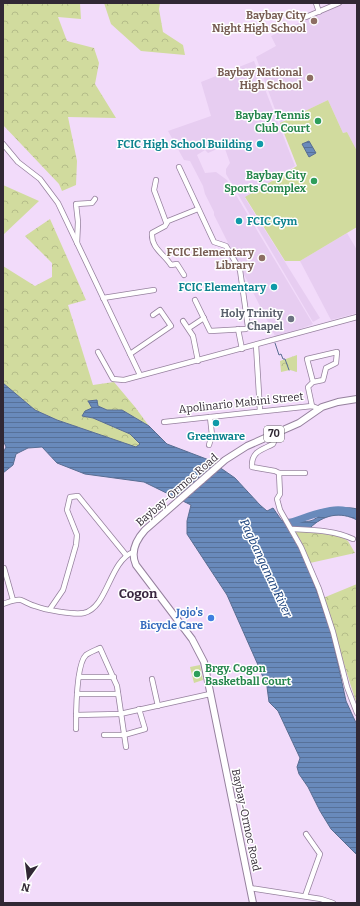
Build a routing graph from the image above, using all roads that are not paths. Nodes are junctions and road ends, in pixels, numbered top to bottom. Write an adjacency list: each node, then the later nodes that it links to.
1 (316, 3): 3 (street)
2 (339, 3): 3 (street)
3 (319, 12): 4 (street)
4 (306, 17)
5 (3, 144): 11 (street)
6 (179, 167): 9 (street)
7 (156, 180): 10 (street)
8 (95, 199): 11 (street)
9 (198, 209): 10 (street); 21 (street)
10 (166, 222): 12 (street)
11 (77, 245): 14 (street)
12 (184, 275)
13 (154, 290): 14 (street)
14 (103, 298): 25 (street)
15 (195, 300): 18 (street)
16 (153, 315): 25 (street)
17 (357, 317): 22 (street)
18 (204, 318): 20 (street); 21 (street)
19 (183, 321): 20 (street)
20 (189, 328): 26 (street)
21 (238, 329): 23 (street)
22 (256, 345): 23 (street); 32 (street)
23 (242, 349): 26 (street)
24 (98, 352): 27 (street)
25 (130, 354): 27 (street)
26 (198, 361): 27 (street)
27 (140, 376)
28 (313, 382): 28 (street); 30 (street)
29 (357, 399): 31 (main road, 70)
30 (312, 406): 31 (street, Apolinario Mabini Street); 32 (street, Apolinario Mabini Street)
31 (321, 408): 35 (main road, Baybay-Ormoc Road / 70)
32 (260, 411): 33 (street, Apolinario Mabini Street)
33 (210, 417): 34 (street, Apolinario Mabini Street); 36 (street)
34 (164, 422)
35 (278, 433): 38 (street); 41 (main road, Baybay-Ormoc Road / 70)
36 (209, 445)
37 (305, 473): 38 (street)
38 (279, 474): 39 (street)
39 (291, 528): 40 (street); 56 (street)
40 (353, 539)
41 (133, 552): 42 (street); 52 (main road, Baybay-Ormoc Road)
42 (126, 555): 46 (street); 46 (street)
43 (4, 568): 44 (street)
44 (13, 600): 45 (street); 46 (street)
45 (3, 604)
46 (50, 609)
47 (79, 677): 48 (street); 48 (street); 50 (street)
48 (114, 677): 51 (street)
49 (152, 679): 53 (street)
50 (77, 694): 51 (street); 57 (street)
51 (118, 694): 55 (street)
52 (210, 694): 53 (street); 63 (main road, Baybay-Ormoc Road)
53 (158, 706): 54 (street)
54 (140, 709): 55 (street); 60 (street)
55 (120, 714): 57 (street); 60 (street)
56 (357, 714)
57 (76, 715): 58 (street)
58 (76, 729)
59 (104, 734): 60 (street)
60 (124, 735): 61 (street)
61 (126, 747)
62 (306, 834): 64 (street)
63 (250, 888): 64 (street); 65 (main road, Baybay-Ormoc Road)
64 (305, 896): 66 (street)
65 (253, 903)
66 (333, 903)

